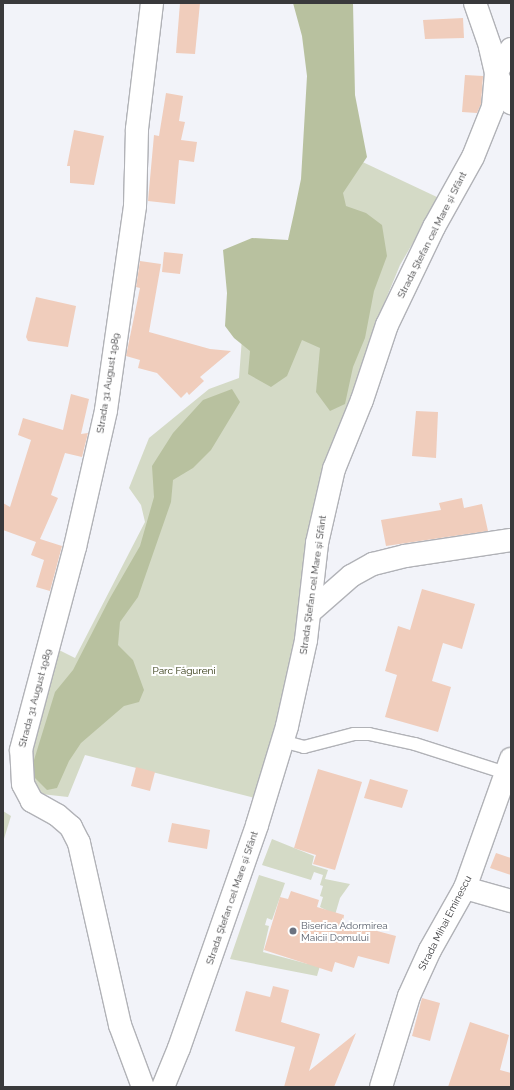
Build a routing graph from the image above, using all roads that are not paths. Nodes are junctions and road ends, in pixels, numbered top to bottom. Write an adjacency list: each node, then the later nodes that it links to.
1 (152, 3): 12 (street, Strada 31 August 1989)
2 (475, 3): 4 (street, Strada Ștefan cel Mare și Sfânt)
3 (511, 49): 4 (street)
4 (496, 73): 5 (street); 7 (street, Strada Ștefan cel Mare și Sfânt)
5 (511, 103)
6 (511, 540): 7 (street)
7 (310, 612): 8 (street, Strada Ștefan cel Mare și Sfânt)
8 (282, 741): 9 (lane); 13 (street, Strada Ștefan cel Mare și Sfânt)
9 (509, 766): 10 (street, Strada Mihai Eminescu)
10 (465, 888): 11 (street); 14 (street, Strada Mihai Eminescu)
11 (511, 901)
12 (143, 1087)
13 (163, 1087)
14 (381, 1087)

